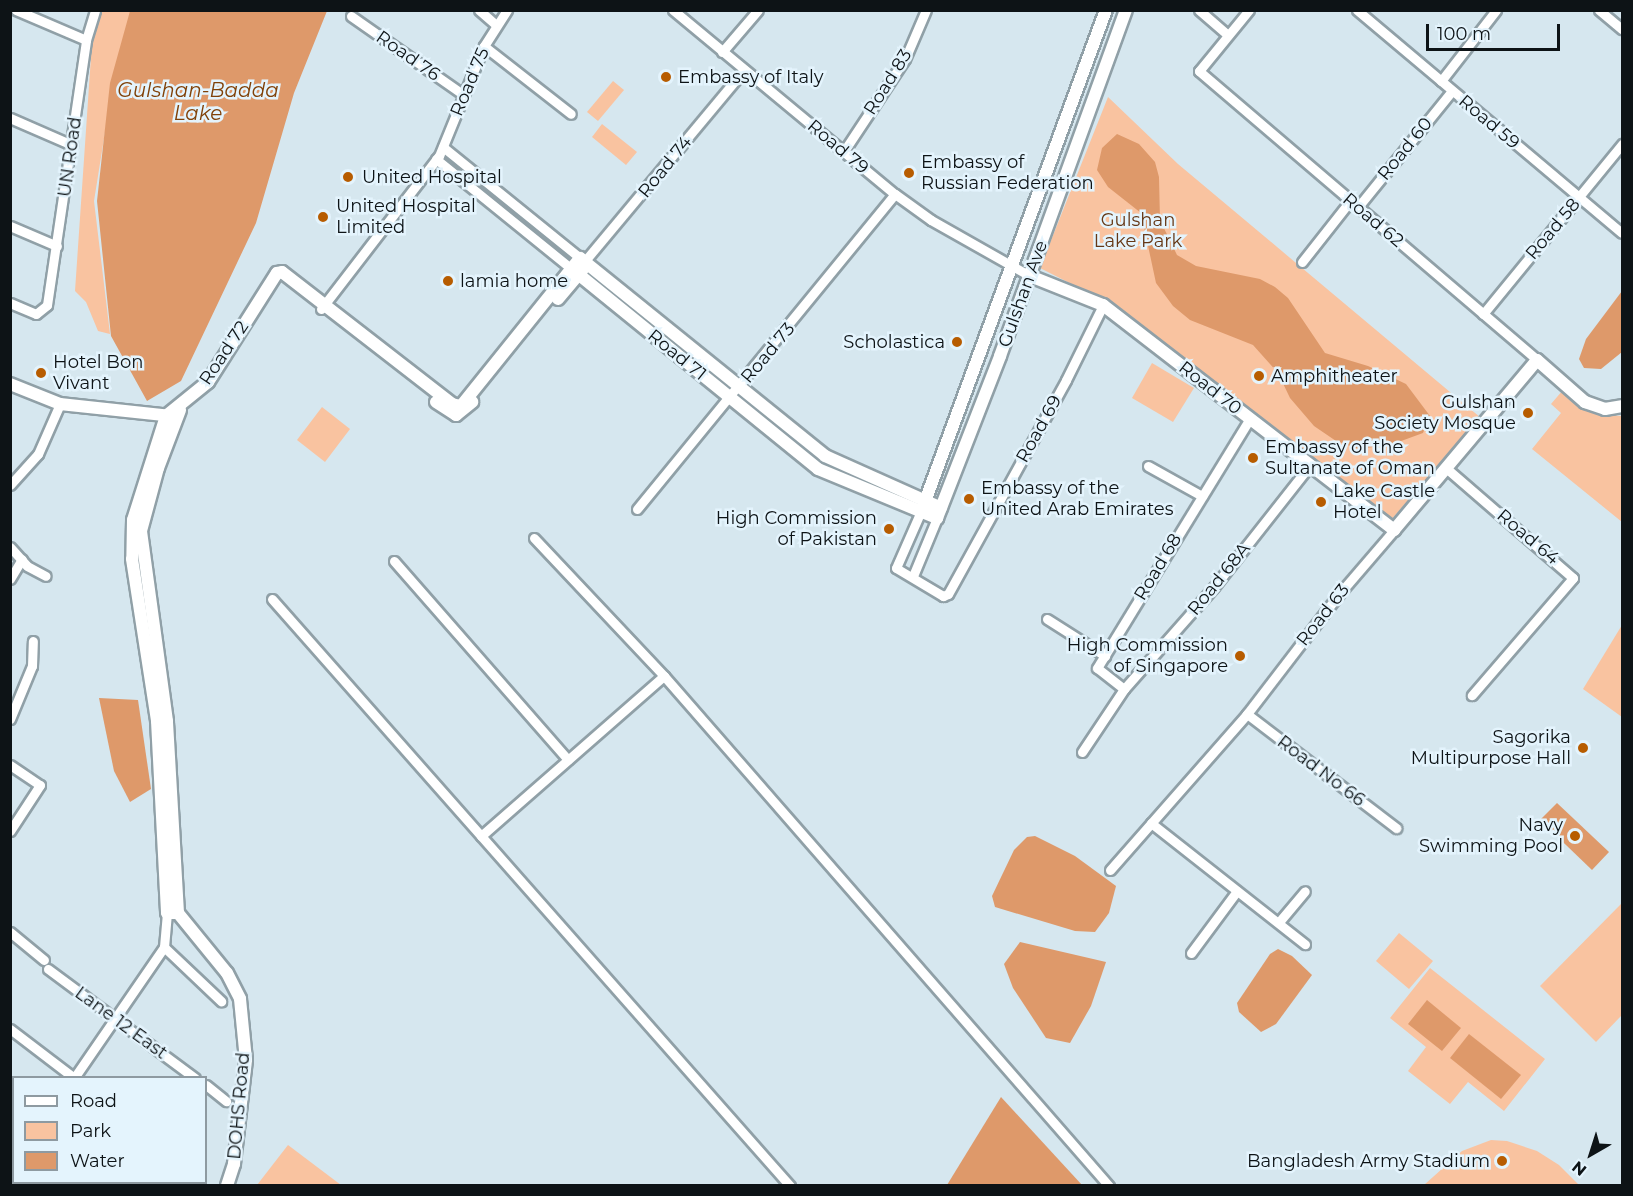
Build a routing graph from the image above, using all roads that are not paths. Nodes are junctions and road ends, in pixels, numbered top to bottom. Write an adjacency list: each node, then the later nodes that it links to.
1 (15, 10): 20 (street)
2 (95, 10): 20 (street, UN Road)
3 (479, 10): 17 (street)
4 (507, 10): 17 (street, Road 75)
5 (673, 10): 15 (street, Road 79)
6 (758, 10): 22 (street)
7 (926, 10): 31 (street, Road 83)
8 (1106, 10): 41 (street, Gulshan Ave)
9 (1125, 10): 43 (street, Gulshan Ave)
10 (1199, 10): 19 (street)
11 (1249, 10): 19 (street)
12 (1357, 10): 24 (street, Road 59)
13 (1496, 10): 24 (street)
14 (1599, 10): 18 (street)
15 (685, 14): 22 (street, Road 79)
16 (351, 16): 26 (street, Road 76)
17 (495, 24): 21 (street, Road 75)
18 (1623, 29)
19 (1228, 35): 35 (street, Road 62)
20 (86, 40): 30 (street, UN Road)
21 (484, 46): 26 (street, Road 75); 27 (street)
22 (722, 52): 23 (street, Road 79)
23 (744, 70): 31 (street, Road 79); 39 (street, Road 74)
24 (1441, 81): 25 (street, Road 59)
25 (1452, 91): 34 (street, Road 59); 35 (street, Road 60)
26 (464, 96): 32 (street, Road 75)
27 (571, 114)
28 (10, 118): 30 (street)
29 (1623, 144): 34 (street, Road 58)
30 (72, 145): 38 (street, UN Road)
31 (844, 151): 33 (street, Road 79)
32 (439, 154): 39 (street, Road 71); 42 (street, Road 71); 46 (street, Road 75)
33 (894, 194): 41 (street, Road 79); 50 (street, Road 73)
34 (1579, 198): 37 (street, Road 59); 47 (street, Road 58)
35 (1354, 204): 40 (street, Road 60); 47 (street, Road 62)
36 (10, 226): 38 (street)
37 (1623, 233)
38 (57, 246): 44 (street, UN Road)
39 (584, 261): 42 (street, Road 72); 50 (street, Road 71)
40 (1302, 262)
41 (1013, 268): 43 (street, Road 70); 61 (street, Gulshan Ave)
42 (575, 272): 46 (street, Road 72); 51 (street, Road 71)
43 (1029, 276): 45 (street, Road 70); 63 (street, Gulshan Ave)
44 (10, 303)
45 (1103, 305): 55 (street, Road 70); 70 (street, Road 69)
46 (323, 307): 54 (street, Road 72)
47 (1483, 314): 48 (street, Road 62)
48 (1542, 364): 53 (street); 58 (street, Road 63)
49 (10, 384): 52 (street)
50 (739, 387): 51 (street, Road 73); 61 (street, Road 71)
51 (730, 398): 61 (street, Road 71); 62 (street, Road 73)
52 (60, 404): 54 (street); 59 (street)
53 (1623, 406)
54 (175, 412): 91 (street)
55 (1250, 418): 56 (street, Road 70); 60 (street, Road 68)
56 (1310, 465): 64 (street, Road 70); 77 (street, Road 68A)
57 (1148, 466): 60 (street)
58 (1446, 468): 64 (street, Road 63); 78 (street, Road 64)
59 (10, 485)
60 (1202, 496): 75 (street, Road 68)
61 (923, 506): 63 (street, Road 71); 70 (street, Road 69)
62 (637, 509)
63 (938, 513): 70 (street, Gulshan Ave)
64 (1394, 530): 79 (street, Road 63)
65 (534, 538): 76 (street)
66 (10, 547): 67 (street)
67 (22, 560): 69 (street); 71 (street)
68 (394, 561): 82 (street)
69 (46, 576)
70 (913, 576)
71 (10, 579)
72 (272, 600): 87 (street)
73 (1047, 619): 75 (street)
74 (33, 641): 80 (street)
75 (1105, 656): 77 (street)
76 (664, 676): 82 (street); 109 (street)
77 (1124, 689): 81 (street)
78 (1472, 694)
79 (1247, 714): 84 (street, Road 63); 85 (street, Road No 66)
80 (10, 719)
81 (1082, 752)
82 (568, 760): 87 (street)
83 (10, 765): 86 (street)
84 (1151, 824): 88 (street, Road 63); 89 (street)
85 (1396, 828)
86 (10, 831)
87 (481, 836): 108 (street)
88 (1110, 870)
89 (1237, 891): 92 (street); 96 (street)
90 (1305, 891): 92 (street)
91 (172, 913): 95 (street); 107 (street, DOHS Road)
92 (1279, 922): 94 (street)
93 (10, 932): 97 (street)
94 (1305, 944)
95 (164, 947): 99 (street); 100 (street)
96 (1191, 952)
97 (44, 960)
98 (48, 969): 100 (street, Lane 12 East)
99 (221, 1001)
100 (114, 1018): 103 (street); 104 (street, Lane 12 East)
101 (10, 1029): 102 (street)
102 (73, 1076)
103 (75, 1076)
104 (194, 1076)
105 (207, 1086): 106 (street)
106 (226, 1101)
107 (227, 1185)
108 (790, 1185)
109 (1109, 1185)

